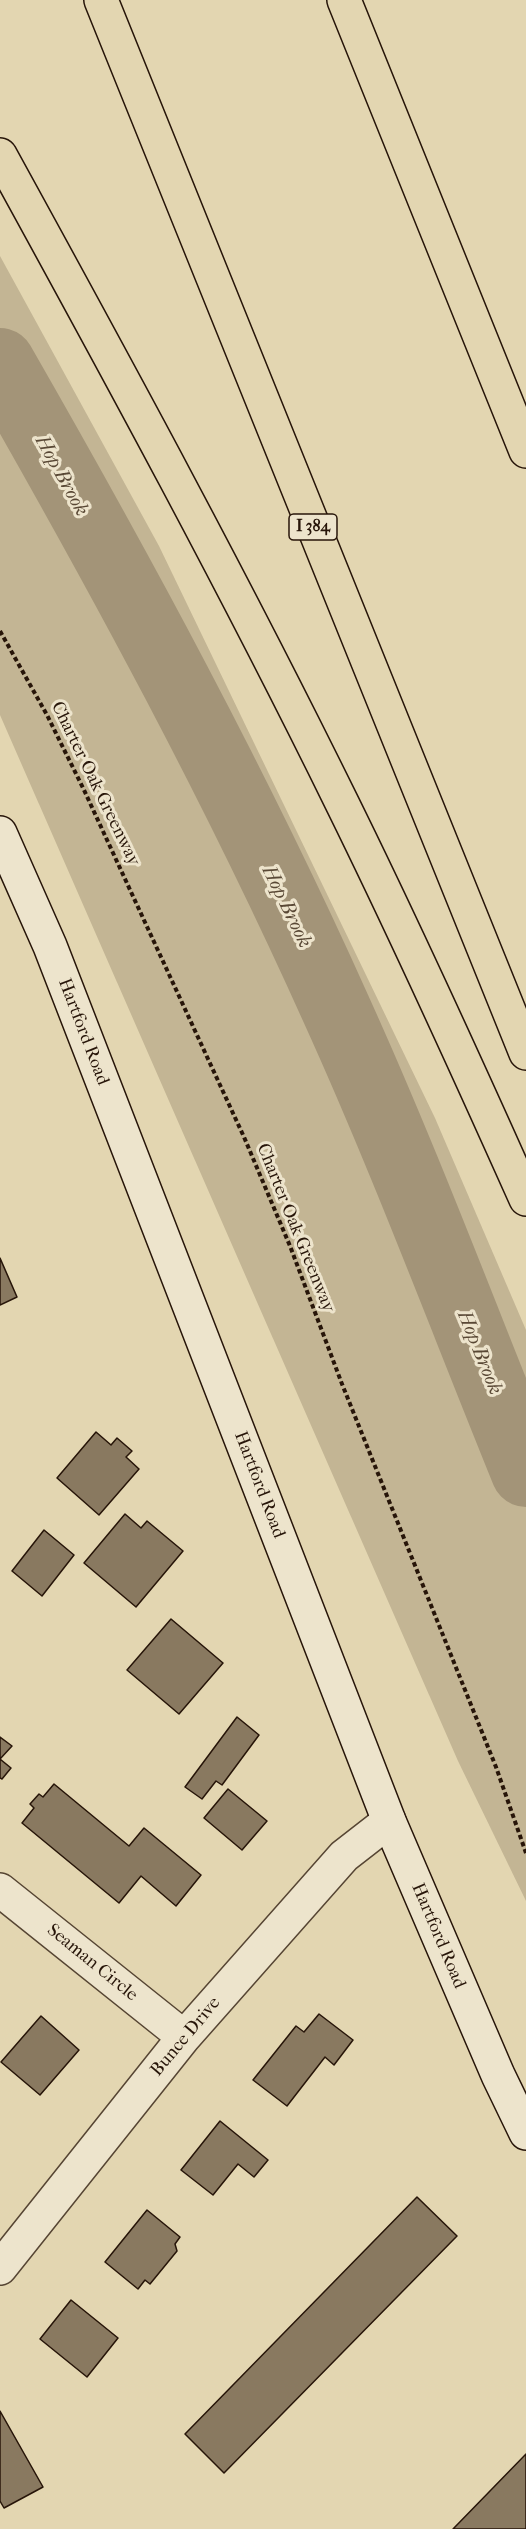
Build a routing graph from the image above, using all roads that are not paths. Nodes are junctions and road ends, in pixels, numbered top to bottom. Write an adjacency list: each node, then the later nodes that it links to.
1 (101, 0): 6 (highway, I 384)
2 (344, 0): 4 (highway)
3 (0, 155): 7 (highway)
4 (526, 451)
5 (0, 833): 8 (main road, Hartford Road)
6 (526, 1053)
7 (526, 1200)
8 (389, 1821): 10 (main road, Bunce Drive); 11 (main road, Hartford Road)
9 (0, 1890): 10 (main road, Seaman Circle)
10 (184, 2037): 12 (main road, Bunce Drive)
11 (526, 2133)
12 (0, 2268)

